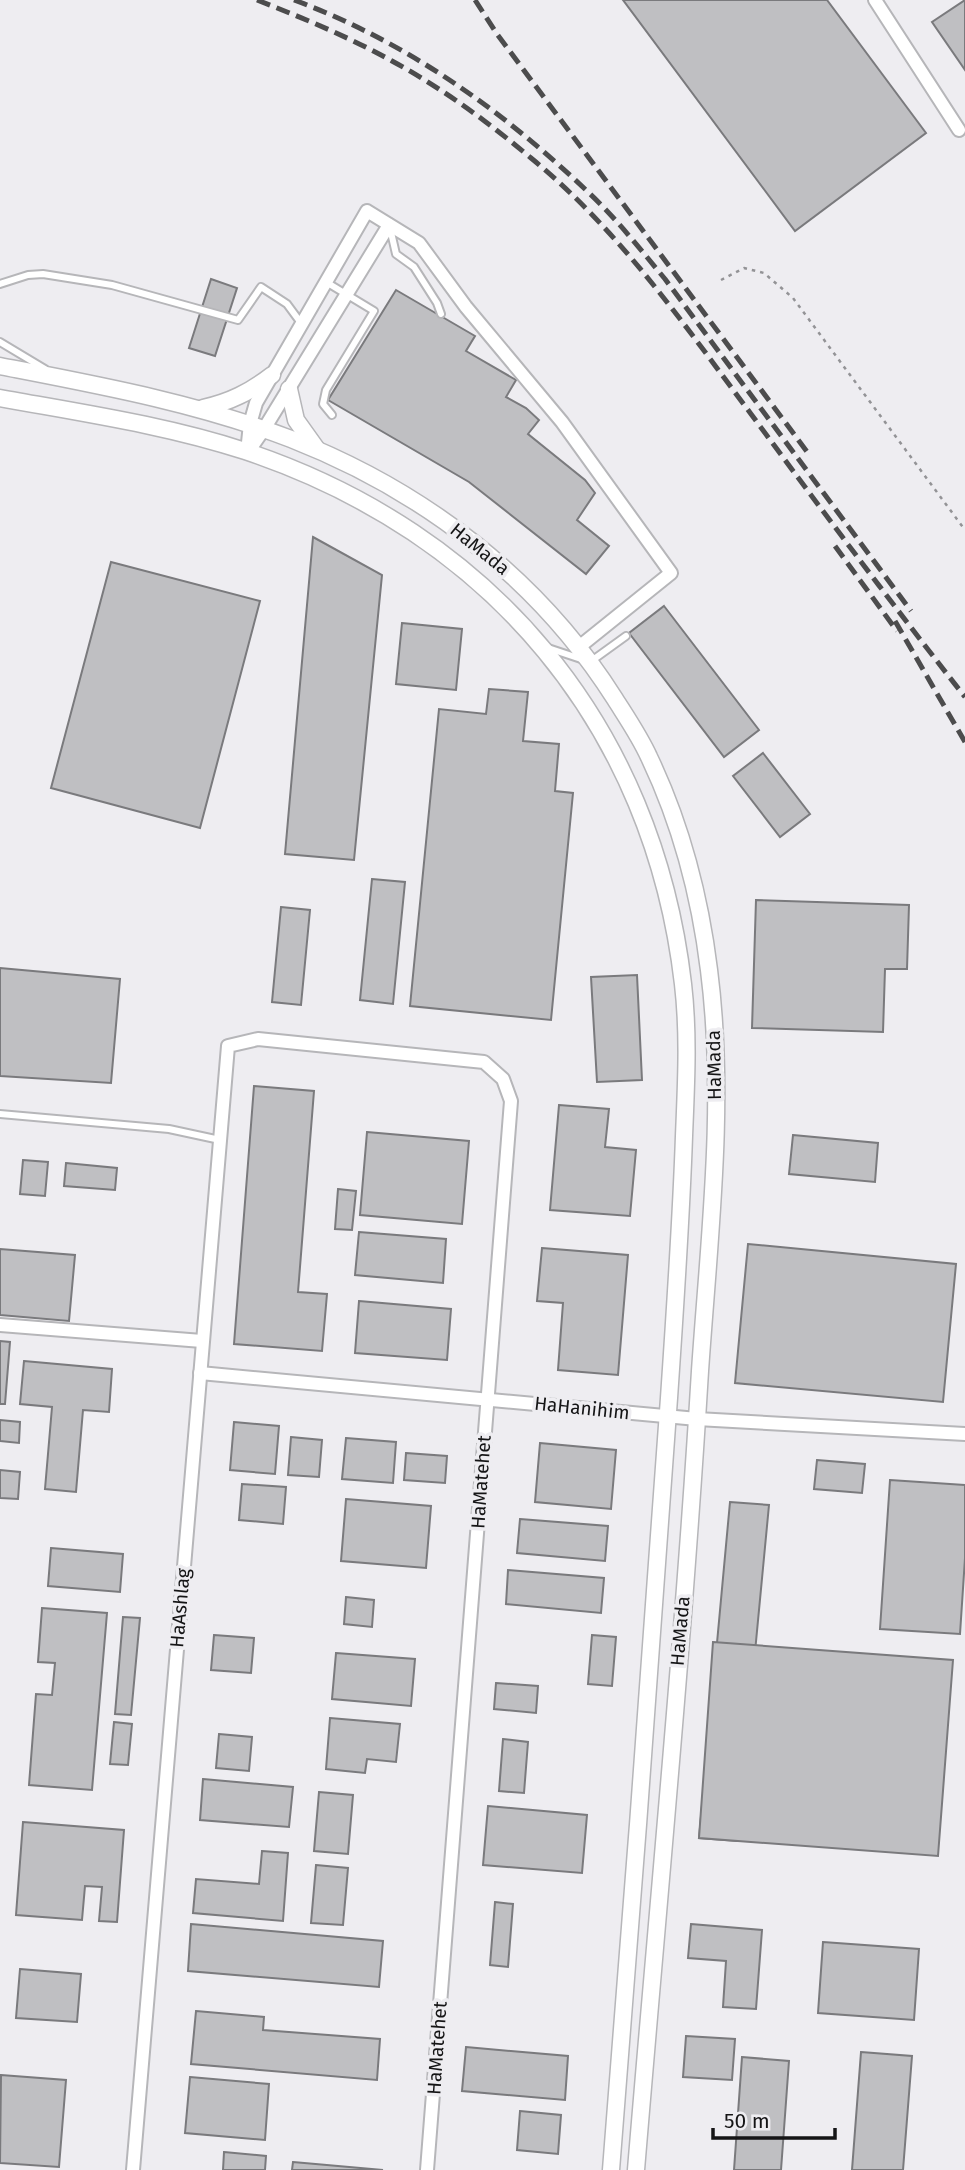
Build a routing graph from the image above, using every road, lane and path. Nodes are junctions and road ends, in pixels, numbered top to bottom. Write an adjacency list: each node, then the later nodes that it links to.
1 (875, 0): 2 (street)
2 (959, 130)
3 (389, 225): 5 (street); 7 (street); 8 (lane); 24 (street)
4 (720, 280): 21 (path)
5 (326, 282): 7 (lane); 9 (street)
6 (0, 284): 9 (lane)
7 (346, 294): 14 (street); 17 (lane)
8 (441, 314)
9 (302, 324): 12 (street)
10 (0, 342): 13 (lane)
11 (0, 366): 13 (street, HaMada)
12 (272, 375): 16 (street); 18 (street)
13 (62, 378): 16 (street, HaMada)
14 (289, 389): 18 (street); 19 (street)
15 (0, 398): 20 (street, HaMada)
16 (200, 409): 18 (street, HaMada)
17 (332, 415)
18 (257, 427): 19 (street, HaMada); 20 (street)
19 (318, 450): 24 (street, HaMada)
20 (247, 452): 23 (street, HaMada)
21 (965, 530)
22 (626, 635): 25 (lane)
23 (541, 645): 25 (lane); 33 (street, HaMada)
24 (579, 647): 25 (street, HaMada)
25 (590, 662): 34 (street, HaMada)
26 (228, 1046): 28 (street, HaAshlag); 32 (street, HaMatehet)
27 (0, 1114): 28 (lane)
28 (220, 1140): 30 (street, HaAshlag)
29 (0, 1325): 30 (street)
30 (202, 1341): 31 (street, HaAshlag)
31 (200, 1373): 32 (street, HaHanihim); 36 (street, HaAshlag)
32 (488, 1398): 33 (street, HaHanihim); 37 (street, HaMatehet)
33 (668, 1416): 34 (street, HaHanihim); 38 (street, HaMada)
34 (697, 1419): 35 (street, HaHanihim); 39 (street, HaMada)
35 (965, 1434)
36 (133, 2170)
37 (427, 2170)
38 (611, 2170)
39 (636, 2170)

